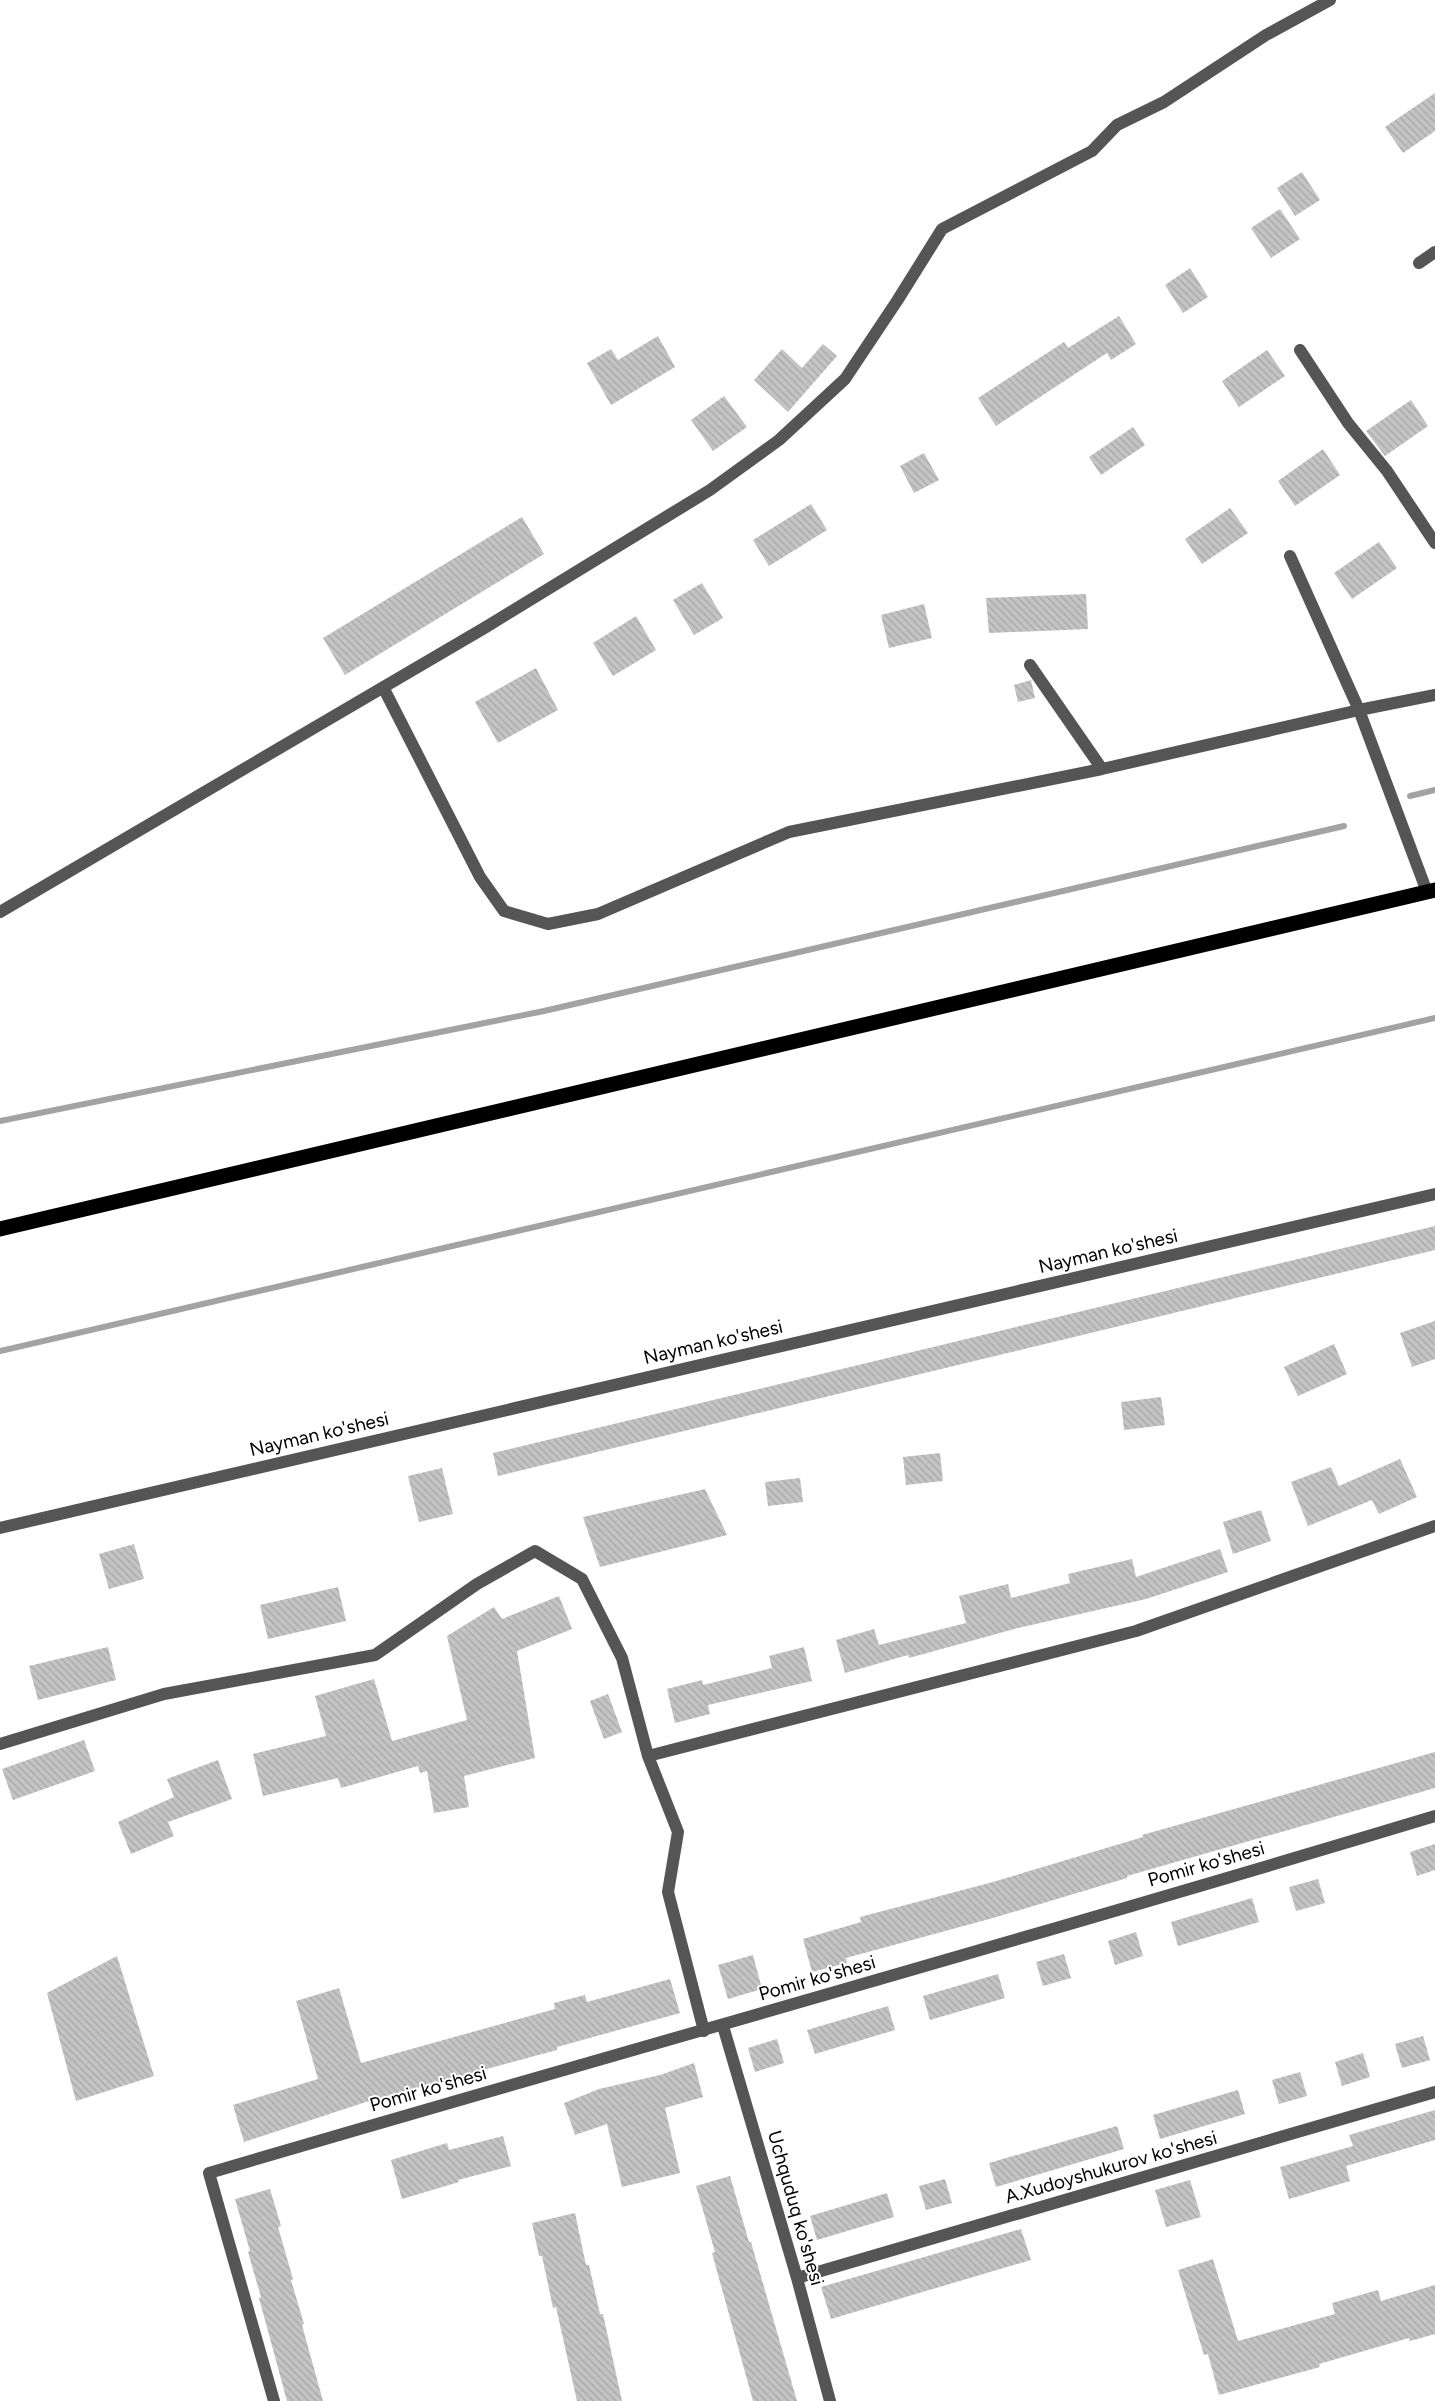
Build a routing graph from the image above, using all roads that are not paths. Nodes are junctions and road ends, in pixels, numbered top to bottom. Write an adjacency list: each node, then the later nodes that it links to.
1 (1330, 0): 8 (street)
2 (1435, 252): 3 (street)
3 (1419, 264)
4 (1300, 350): 5 (street)
5 (1435, 544)
6 (1290, 556): 10 (street)
7 (1030, 665): 11 (street)
8 (383, 687): 11 (street); 13 (street)
9 (1435, 695): 10 (street)
10 (1359, 710): 11 (street); 12 (street)
11 (1102, 769)
12 (1431, 891): 15 (highway)
13 (0, 912)
14 (1435, 1194): 17 (street, Nayman ko'shesi)
15 (0, 1229)
16 (1435, 1526): 19 (street)
17 (0, 1528)
18 (0, 1744): 19 (street)
19 (648, 1756): 22 (street)
20 (1435, 1816): 21 (street, Pomir ko'shesi)
21 (723, 2026): 22 (street, Pomir ko'shesi); 24 (street, Uchquduq ko'shesi)
22 (704, 2031): 25 (street, Pomir ko'shesi)
23 (1435, 2092): 24 (street, A.Xudoyshukurov ko'shesi)
24 (798, 2278): 26 (street, Uchquduq ko'shesi)
25 (274, 2401)
26 (830, 2401)

